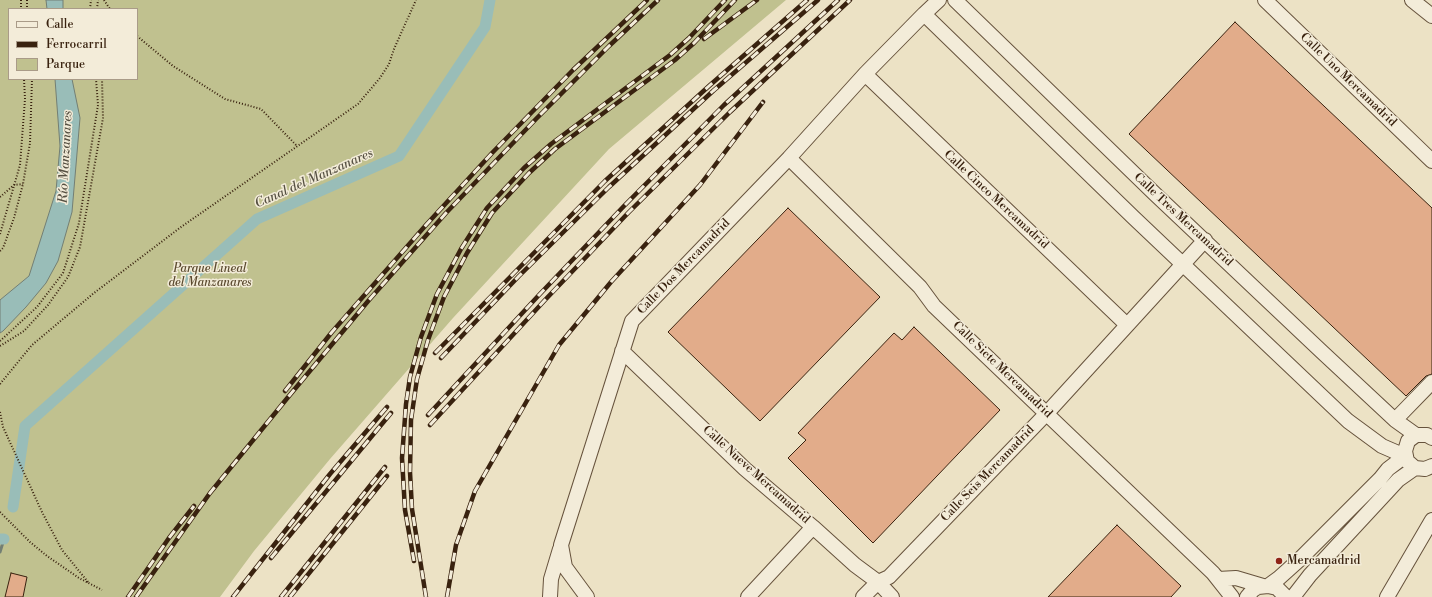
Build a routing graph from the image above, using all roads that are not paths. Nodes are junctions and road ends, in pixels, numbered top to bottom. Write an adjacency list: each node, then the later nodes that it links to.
1 (939, 0): 5 (lane, Calle Dos Mercamadrid)
2 (954, 0): 10 (lane, Calle Tres Mercamadrid)
3 (1265, 0): 9 (lane, Calle Uno Mercamadrid)
4 (1412, 0): 6 (lane)
5 (924, 14): 7 (lane, Calle Dos Mercamadrid); 11 (lane)
6 (1432, 16)
7 (864, 74): 8 (lane, Calle Dos Mercamadrid); 12 (lane, Calle Cinco Mercamadrid)
8 (789, 158): 13 (lane, Calle Dos Mercamadrid); 15 (lane, Calle Siete Mercamadrid)
9 (1432, 161)
10 (1205, 240): 11 (lane, Calle Seis Mercamadrid); 16 (lane, Calle Tres Mercamadrid)
11 (1184, 264): 12 (lane, Calle Seis Mercamadrid); 19 (lane)
12 (1127, 325): 15 (lane, Calle Seis Mercamadrid)
13 (622, 351): 25 (lane, Calle Nueve Mercamadrid); 26 (lane, Calle Dos Mercamadrid)
14 (1432, 382): 16 (lane)
15 (1047, 413): 28 (lane, Calle Seis Mercamadrid); 30 (lane, Calle Siete Mercamadrid)
16 (1395, 420): 17 (lane, Calle Tres Mercamadrid)
17 (1416, 435): 18 (lane); 20 (lane)
18 (1432, 437)
19 (1382, 446): 20 (lane); 23 (lane)
20 (1405, 456): 22 (lane); 23 (lane)
21 (1432, 466): 22 (lane)
22 (1415, 468): 27 (lane)
23 (1388, 469): 29 (lane)
24 (1432, 520): 40 (lane)
25 (813, 527): 28 (lane, Calle Nueve Mercamadrid); 33 (lane)
26 (561, 545): 31 (lane); 32 (lane, Calle Dos Mercamadrid)
27 (1310, 575): 38 (lane); 39 (lane)
28 (878, 582): 34 (lane, Calle Seis Mercamadrid); 35 (lane, Calle Nueve Mercamadrid)
29 (1266, 586): 30 (lane); 36 (lane); 37 (lane)
30 (1223, 590)
31 (550, 597)
32 (587, 597)
33 (748, 597)
34 (863, 597)
35 (892, 597)
36 (1247, 597)
37 (1286, 597)
38 (1293, 597)
39 (1306, 597)
40 (1388, 597)

